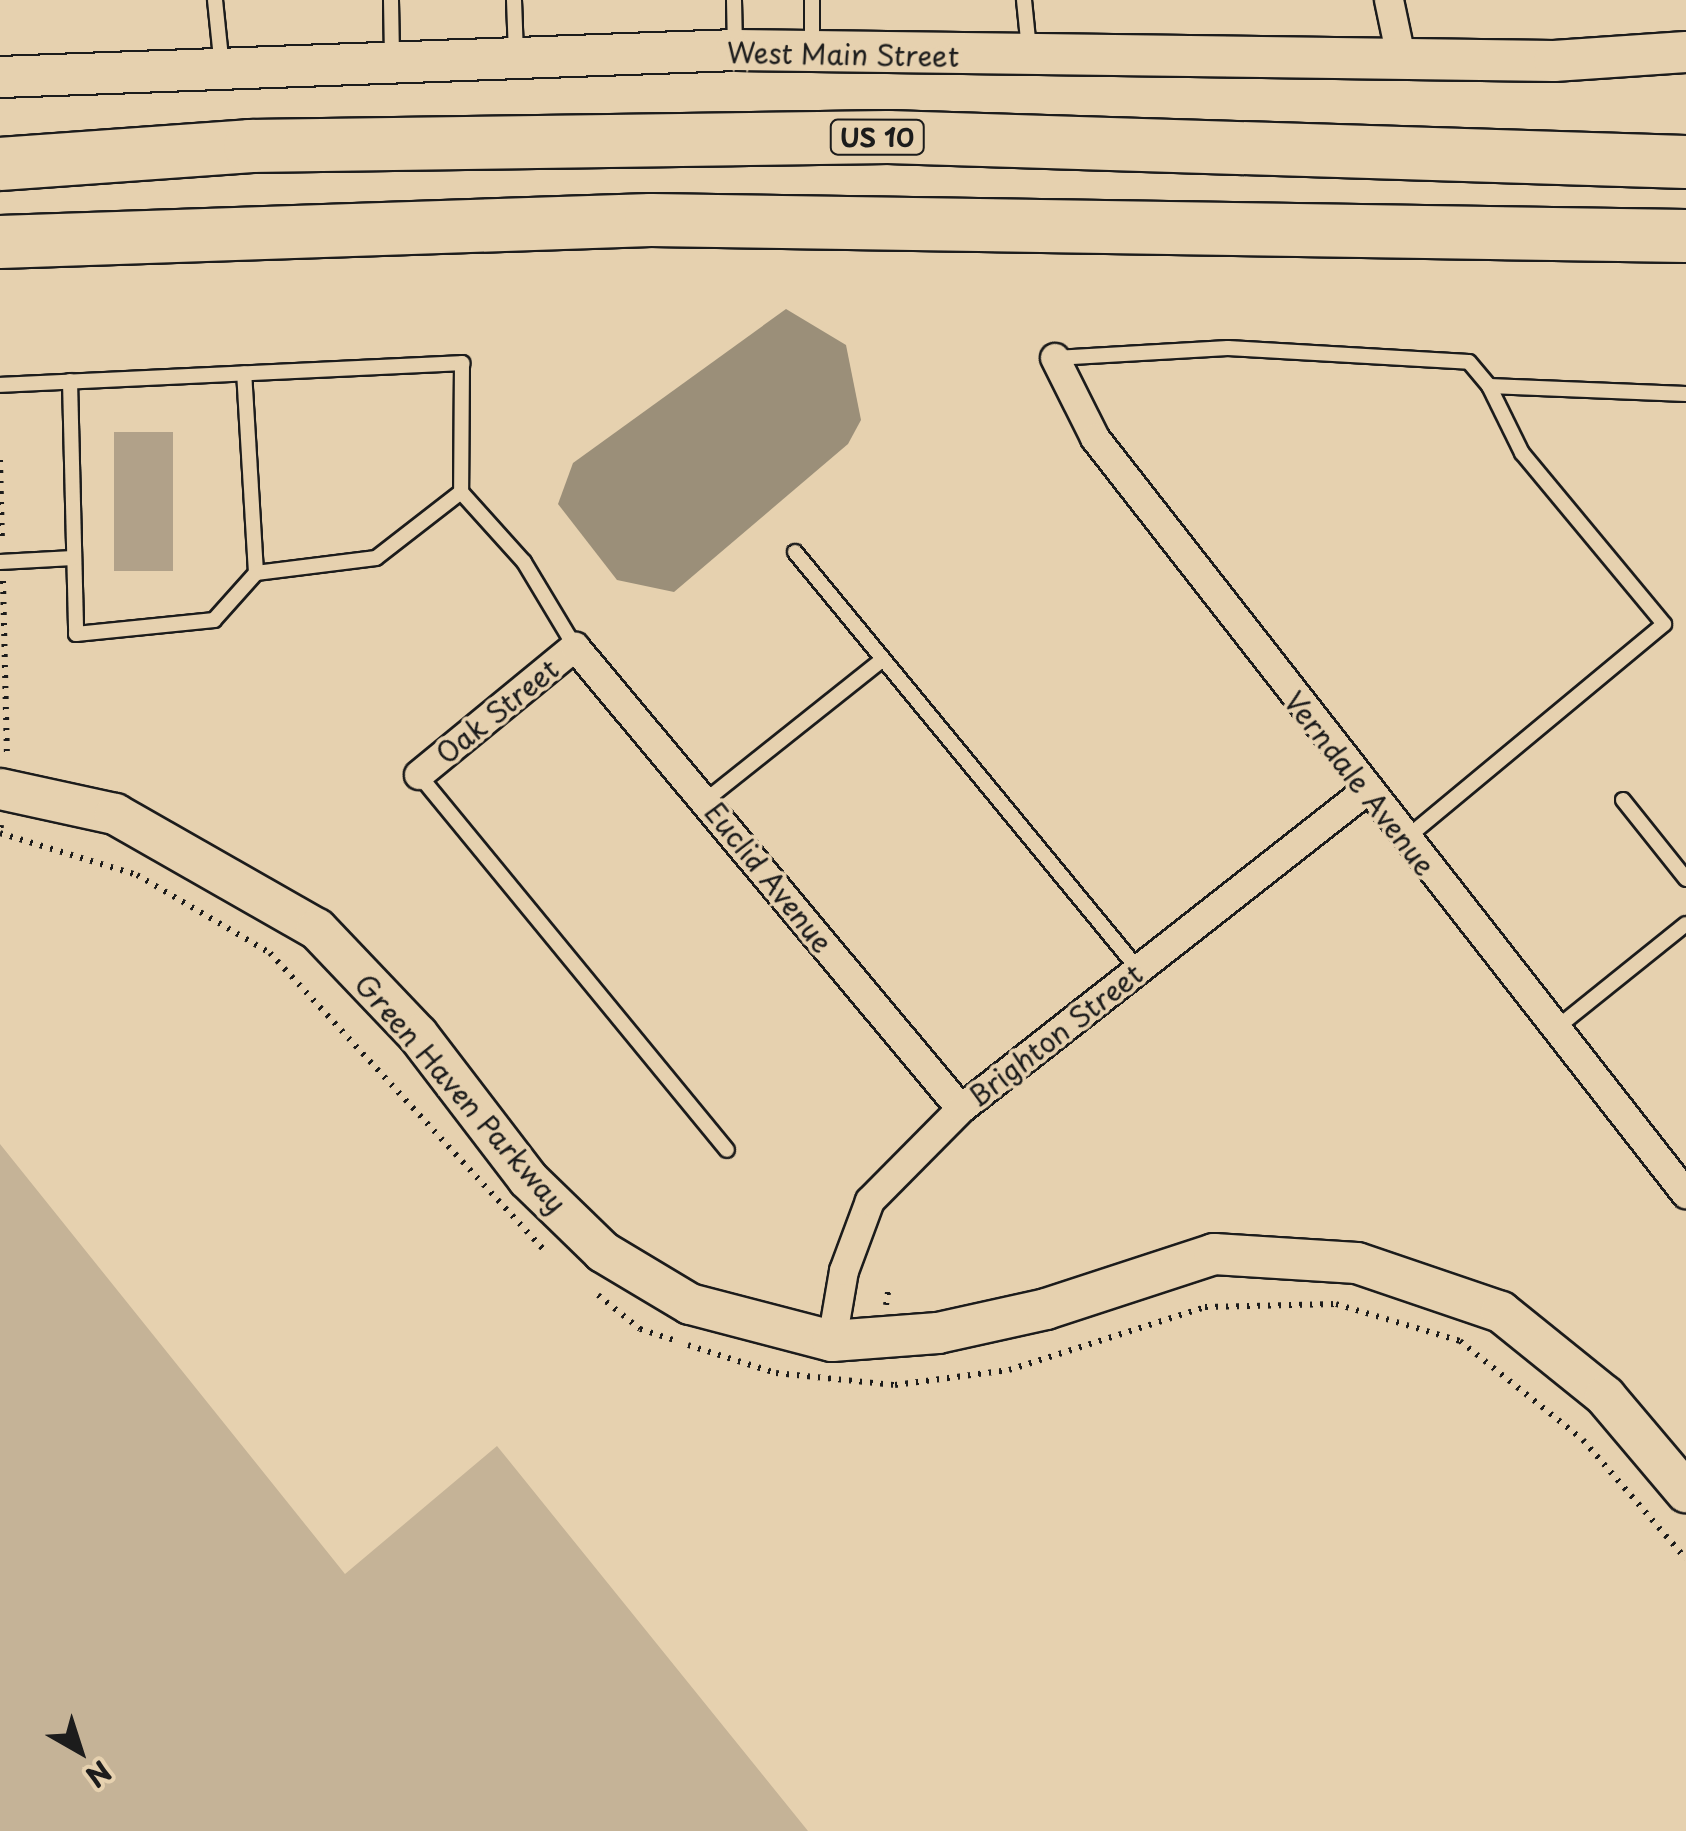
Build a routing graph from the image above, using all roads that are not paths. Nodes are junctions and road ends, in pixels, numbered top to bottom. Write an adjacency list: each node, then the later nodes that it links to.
1 (215, 0): 15 (lane)
2 (390, 0): 14 (lane)
3 (514, 0): 11 (lane)
4 (734, 0): 8 (lane)
5 (812, 0): 9 (lane)
6 (1024, 0): 13 (lane)
7 (1388, 0): 12 (street)
8 (736, 50): 9 (street, West Main Street); 11 (street, West Main Street)
9 (812, 52): 13 (street, West Main Street)
10 (1686, 52): 12 (street, West Main Street)
11 (516, 55): 14 (street, West Main Street)
12 (1401, 56): 13 (street, West Main Street)
13 (1031, 59)
14 (392, 61): 15 (street, West Main Street)
15 (222, 69): 16 (street, West Main Street)
16 (0, 76)
17 (1686, 162): 18 (highway, US 10)
18 (0, 164)
19 (1686, 236): 20 (highway)
20 (0, 242)
21 (1056, 358): 25 (lane); 36 (street, Verndale Avenue)
22 (244, 374): 23 (lane); 27 (lane); 31 (lane)
23 (70, 381): 24 (lane); 29 (lane)
24 (0, 384)
25 (1489, 386): 26 (lane); 39 (lane)
26 (1686, 394)
27 (461, 492): 31 (lane); 32 (lane)
28 (795, 552): 33 (lane)
29 (73, 558): 30 (lane); 31 (lane)
30 (1, 562)
31 (256, 573)
32 (575, 646): 35 (street, Oak Street); 37 (street, Euclid Avenue)
33 (880, 661): 37 (lane); 42 (lane)
34 (4, 774): 47 (street, Green Haven Parkway)
35 (420, 775): 45 (lane)
36 (1366, 791): 39 (street, Verndale Avenue); 42 (street, Brighton Street)
37 (706, 800): 44 (street, Euclid Avenue)
38 (1623, 800): 40 (lane)
39 (1404, 840): 43 (street, Verndale Avenue)
40 (1686, 879)
41 (1686, 924): 43 (lane)
42 (1138, 970): 44 (street, Brighton Street)
43 (1553, 1030): 46 (street, Verndale Avenue)
44 (960, 1109): 47 (street, Brighton Street)
45 (727, 1150)
46 (1686, 1194)
47 (832, 1341): 48 (street, Green Haven Parkway)
48 (1686, 1492)

